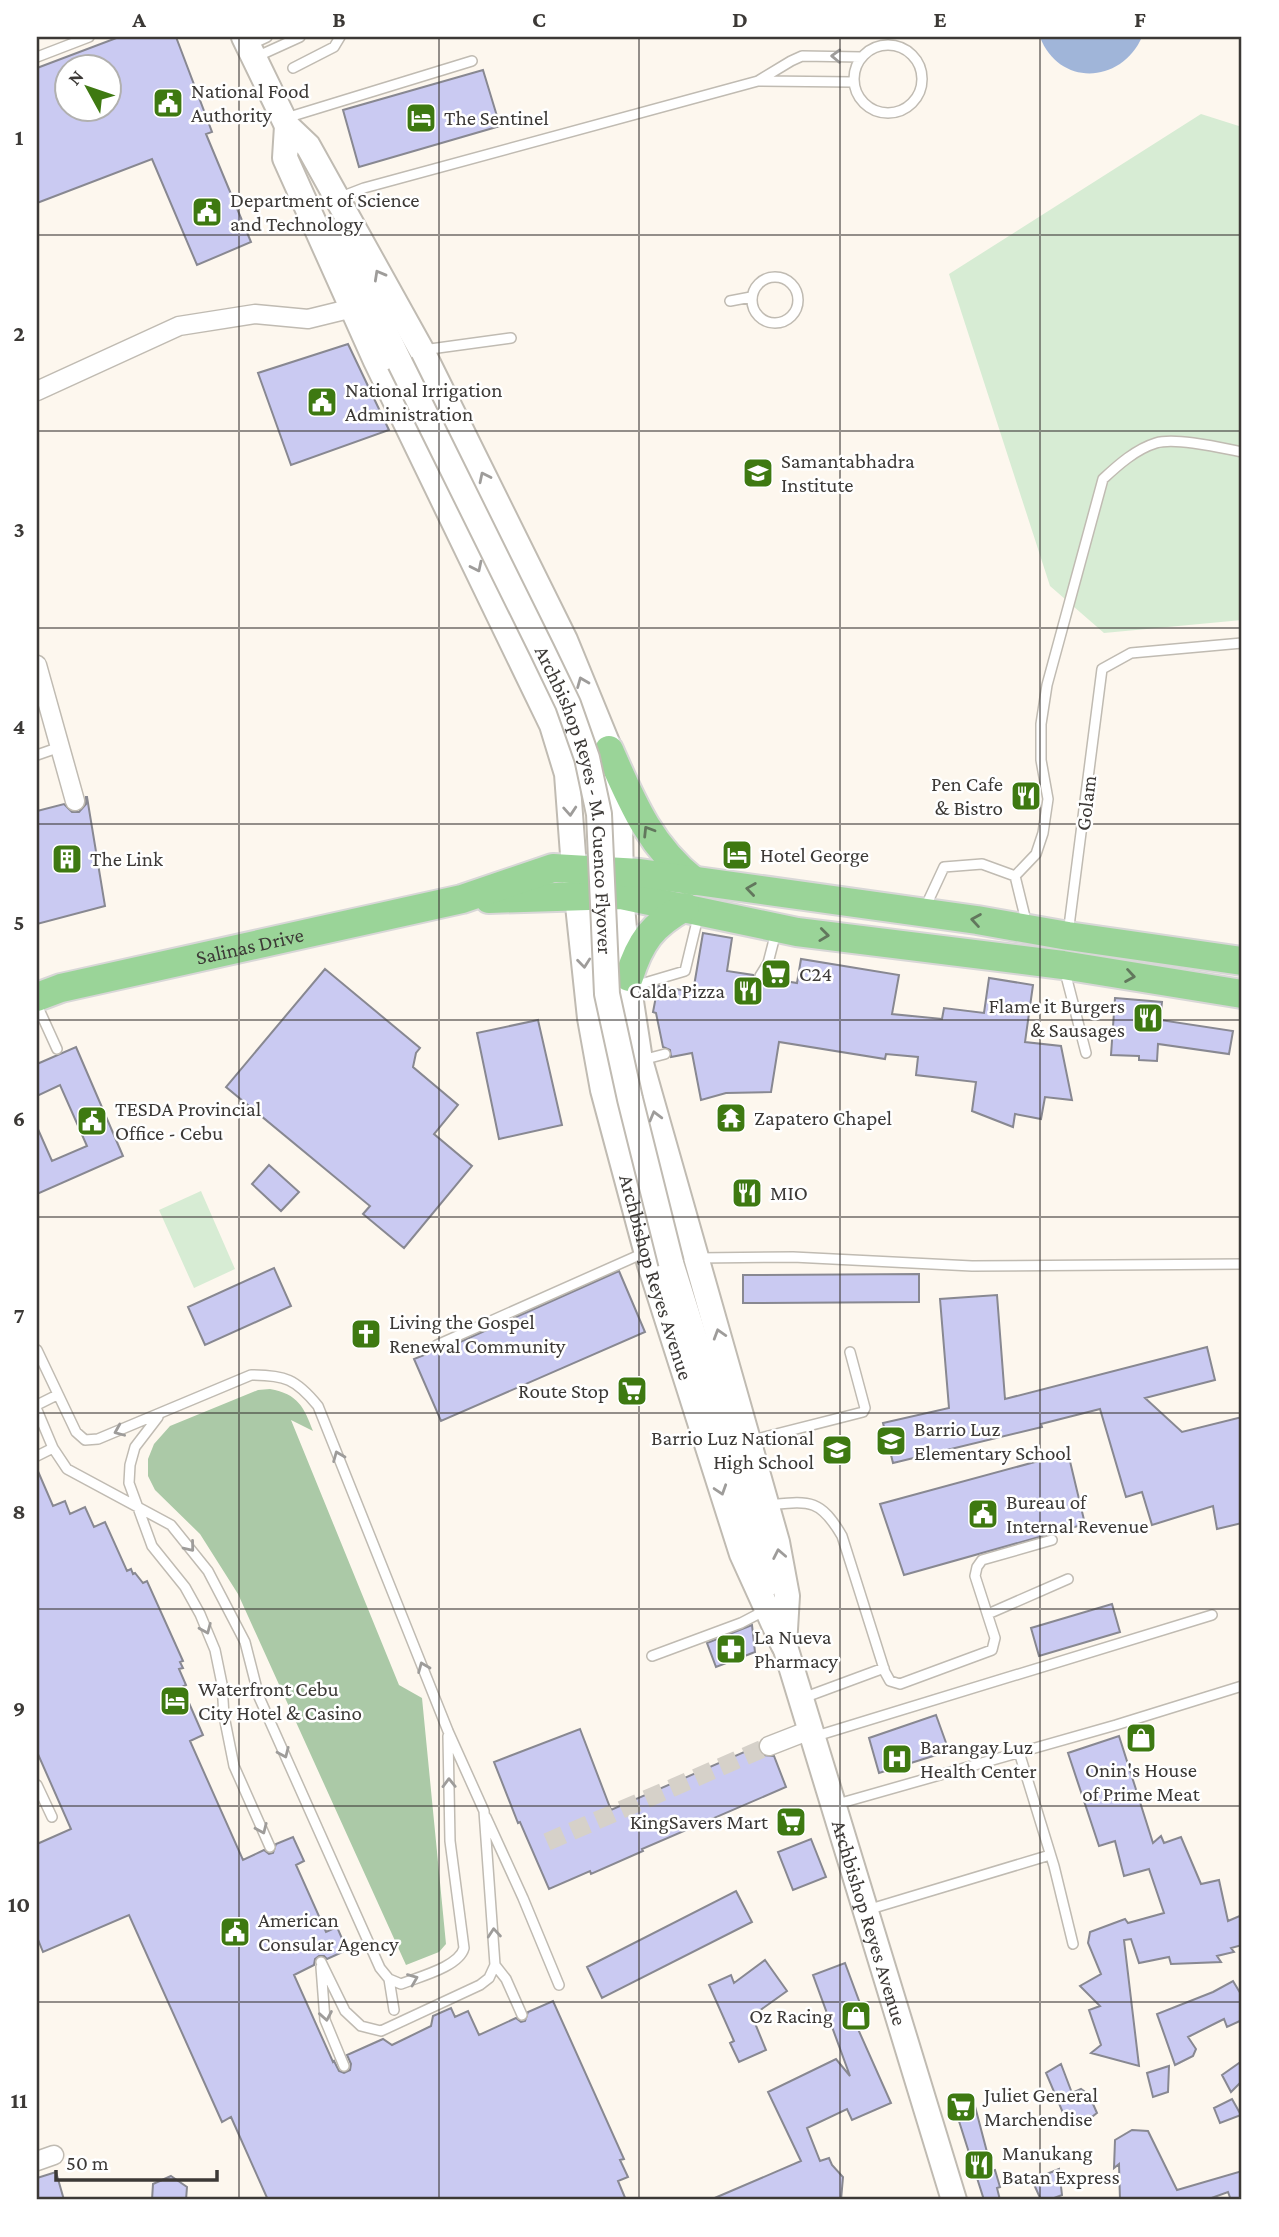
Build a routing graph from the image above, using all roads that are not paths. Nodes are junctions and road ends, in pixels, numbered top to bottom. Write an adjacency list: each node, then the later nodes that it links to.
1 (89, 37): 6 (lane)
2 (300, 37): 5 (lane)
3 (340, 37): 9 (lane)
4 (876, 41): 7 (lane); 11 (lane)
5 (253, 44): 12 (main road, Archbishop Reyes - M. Cuenco Flyover)
6 (37, 57)
7 (861, 57): 10 (lane, one-way to 10); 11 (lane)
8 (472, 61): 12 (lane)
9 (293, 68)
10 (758, 81): 11 (lane); 13 (lane)
11 (853, 82)
12 (285, 122): 13 (main road, Archbishop Reyes Avenue); 16 (main road, Archbishop Reyes Avenue); 51 (main road, Archbishop Reyes - M. Cuenco Flyover, bridge)
13 (336, 199): 18 (main road, Archbishop Reyes Avenue, one-way to 13)
14 (751, 297): 14 (lane); 15 (lane)
15 (730, 301)
16 (353, 308): 19 (street); 26 (main road, Archbishop Reyes Avenue, one-way to 26)
17 (511, 338): 18 (lane)
18 (422, 351): 24 (main road, Archbishop Reyes Avenue, one-way to 18)
19 (37, 391)
20 (1242, 452): 29 (lane)
21 (1242, 643): 37 (lane, Golam)
22 (37, 665): 23 (street)
23 (60, 747): 25 (lane); 27 (street)
24 (609, 748): 26 (main road); 30 (main road, Archbishop Reyes Avenue); 33 (main road, one-way to 24)
25 (37, 755)
26 (562, 756): 28 (main road, Archbishop Reyes Avenue, one-way to 28)
27 (75, 801)
28 (574, 868): 30 (main road, Salinas Drive); 31 (main road, Archbishop Reyes Avenue); 32 (main road, Salinas Drive)
29 (1015, 876): 34 (lane); 36 (lane)
30 (622, 883): 31 (main road, Salinas Drive); 33 (main road); 40 (main road, Archbishop Reyes Avenue)
31 (577, 896): 32 (main road, Salinas Drive); 44 (main road, Archbishop Reyes Avenue, one-way to 44)
32 (462, 899): 42 (main road, Salinas Drive)
33 (693, 900): 34 (main road, one-way to 33); 35 (main road); 40 (main road); 40 (lane)
34 (922, 913): 36 (main road, one-way to 34)
35 (778, 927): 37 (main road, one-way to 37); 39 (lane)
36 (1028, 929): 37 (main road)
37 (1065, 950): 38 (main road); 41 (main road, one-way to 41); 46 (lane)
38 (1242, 961)
39 (760, 976)
40 (630, 987): 44 (main road); 48 (main road, Archbishop Reyes Avenue)
41 (1242, 994)
42 (37, 997)
43 (37, 1004): 45 (lane)
44 (589, 1007): 49 (main road, Archbishop Reyes Avenue)
45 (57, 1049)
46 (1086, 1052)
47 (665, 1054): 48 (lane)
48 (640, 1060): 50 (main road, Archbishop Reyes Avenue, one-way to 48)
49 (648, 1251): 53 (lane); 66 (main road, Archbishop Reyes Avenue, one-way to 66)
50 (696, 1258): 52 (lane); 59 (main road, Archbishop Reyes Avenue, one-way to 50)
51 (671, 1263): 69 (main road, Archbishop Reyes Avenue)
52 (1242, 1264)
53 (437, 1345)
54 (37, 1350): 56 (lane)
55 (850, 1352): 59 (lane)
56 (57, 1395): 57 (lane); 58 (lane, one-way to 56)
57 (37, 1407): 60 (lane)
58 (161, 1413): 63 (lane); 74 (lane, one-way to 58)
59 (749, 1441): 62 (main road, Archbishop Reyes Avenue)
60 (53, 1448): 61 (lane); 63 (lane)
61 (37, 1456)
62 (767, 1505): 69 (main road, Archbishop Reyes Avenue, one-way to 62); 71 (lane)
63 (137, 1506): 82 (lane, one-way to 82); 87 (lane, one-way to 87)
64 (1052, 1540): 67 (lane)
65 (1068, 1579): 67 (lane)
66 (767, 1610): 69 (main road, Archbishop Reyes Avenue); 70 (lane)
67 (988, 1614): 71 (lane)
68 (1212, 1615): 75 (lane)
69 (784, 1646): 73 (main road, Archbishop Reyes Avenue)
70 (652, 1656)
71 (884, 1668): 73 (lane)
72 (1242, 1688): 77 (lane)
73 (801, 1698): 75 (main road, Archbishop Reyes Avenue)
74 (448, 1731): 80 (lane); 87 (lane, one-way to 74)
75 (811, 1734): 76 (street); 79 (main road, Archbishop Reyes Avenue)
76 (769, 1746)
77 (1019, 1752): 79 (lane); 83 (lane)
78 (37, 1785): 81 (lane)
79 (833, 1806): 84 (main road, Archbishop Reyes Avenue)
80 (484, 1811): 86 (lane, one-way to 80); 88 (lane)
81 (52, 1817)
82 (270, 1847)
83 (1050, 1855): 84 (lane); 85 (lane)
84 (865, 1911): 92 (main road, Archbishop Reyes Avenue)
85 (1073, 1944)
86 (495, 1965): 90 (lane); 91 (lane, one-way to 91)
87 (389, 1979): 89 (lane)
88 (559, 1985)
89 (394, 2010)
90 (522, 2015)
91 (344, 2066)
92 (954, 2200)

